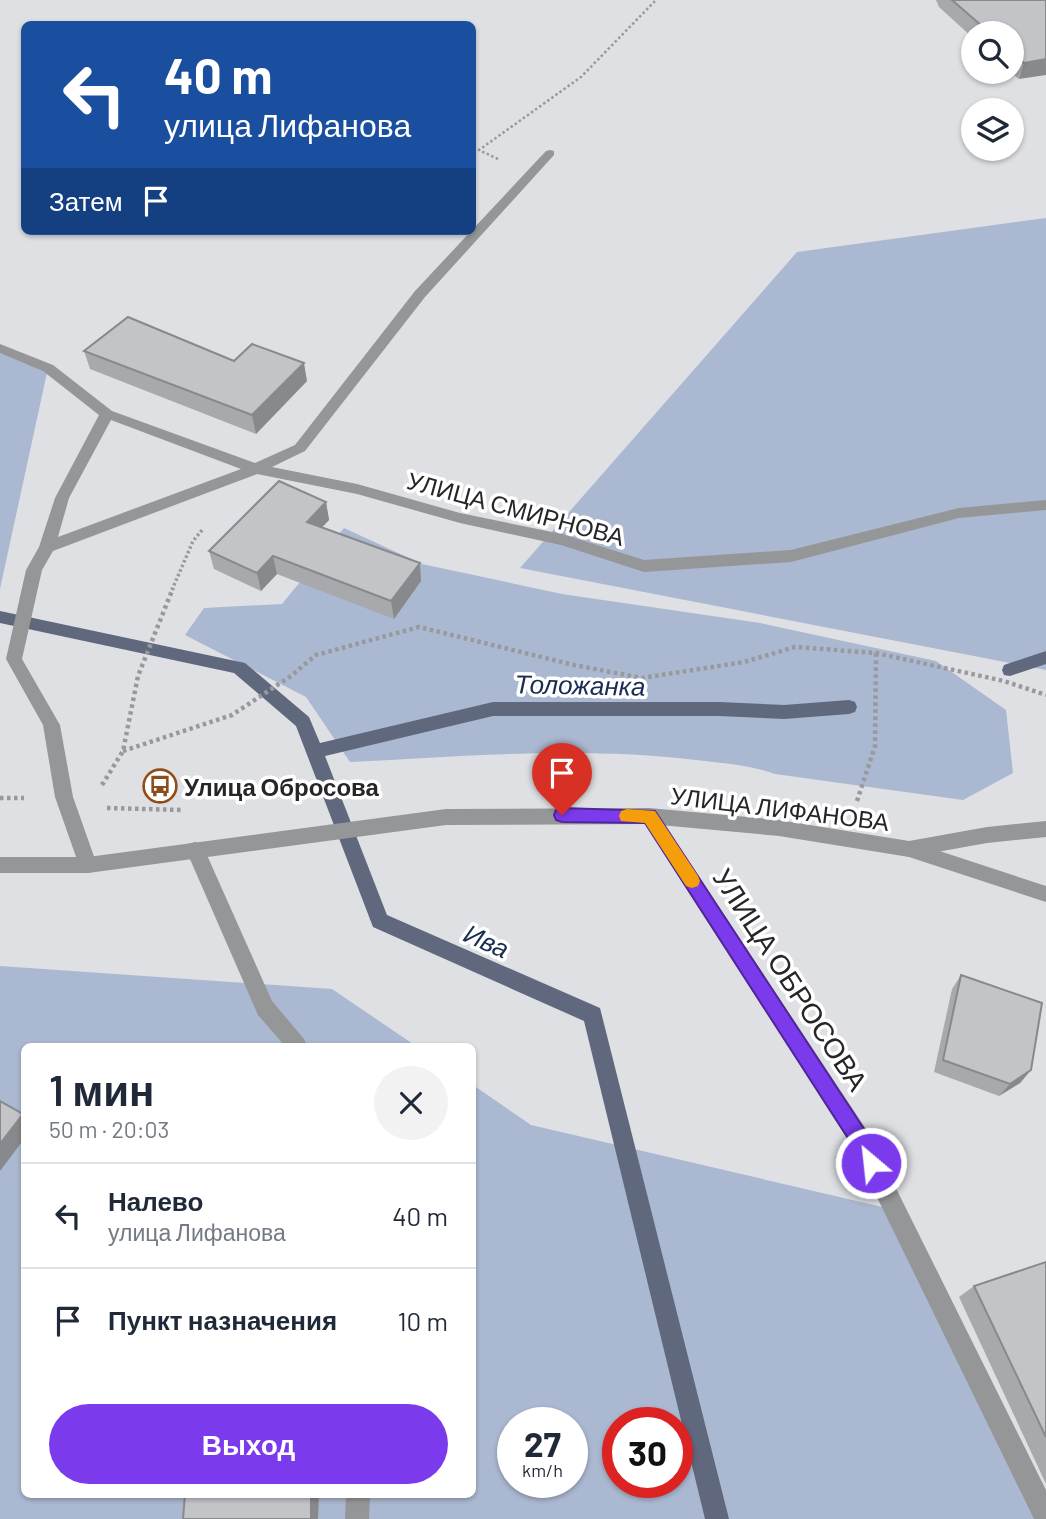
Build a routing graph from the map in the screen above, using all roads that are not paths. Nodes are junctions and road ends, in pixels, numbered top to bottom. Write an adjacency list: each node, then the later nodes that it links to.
1 (550, 153): 2 (street)
2 (476, 233)
3 (474, 235): 6 (street)
4 (0, 348): 5 (street, УЛИЦА СМИРНОВА)
5 (107, 414): 6 (street, УЛИЦА СМИРНОВА); 8 (street)
6 (256, 469): 7 (street, УЛИЦА СМИРНОВА); 8 (street)
7 (1046, 505)
8 (47, 547): 14 (street)
9 (649, 816): 11 (street, УЛИЦА ЛИФАНОВА); 12 (street, УЛИЦА ЛИФАНОВА); 18 (street, УЛИЦА ОБРОСОВА)
10 (1046, 829): 11 (street)
11 (909, 849): 15 (street, УЛИЦА ЛИФАНОВА)
12 (195, 850): 14 (street, УЛИЦА ЛИФАНОВА); 16 (street)
13 (0, 865): 14 (street, УЛИЦА ЛИФАНОВА)
14 (88, 865)
15 (1046, 894)
16 (294, 1043)
17 (358, 1498): 19 (street)
18 (1046, 1517)
19 (357, 1519)

